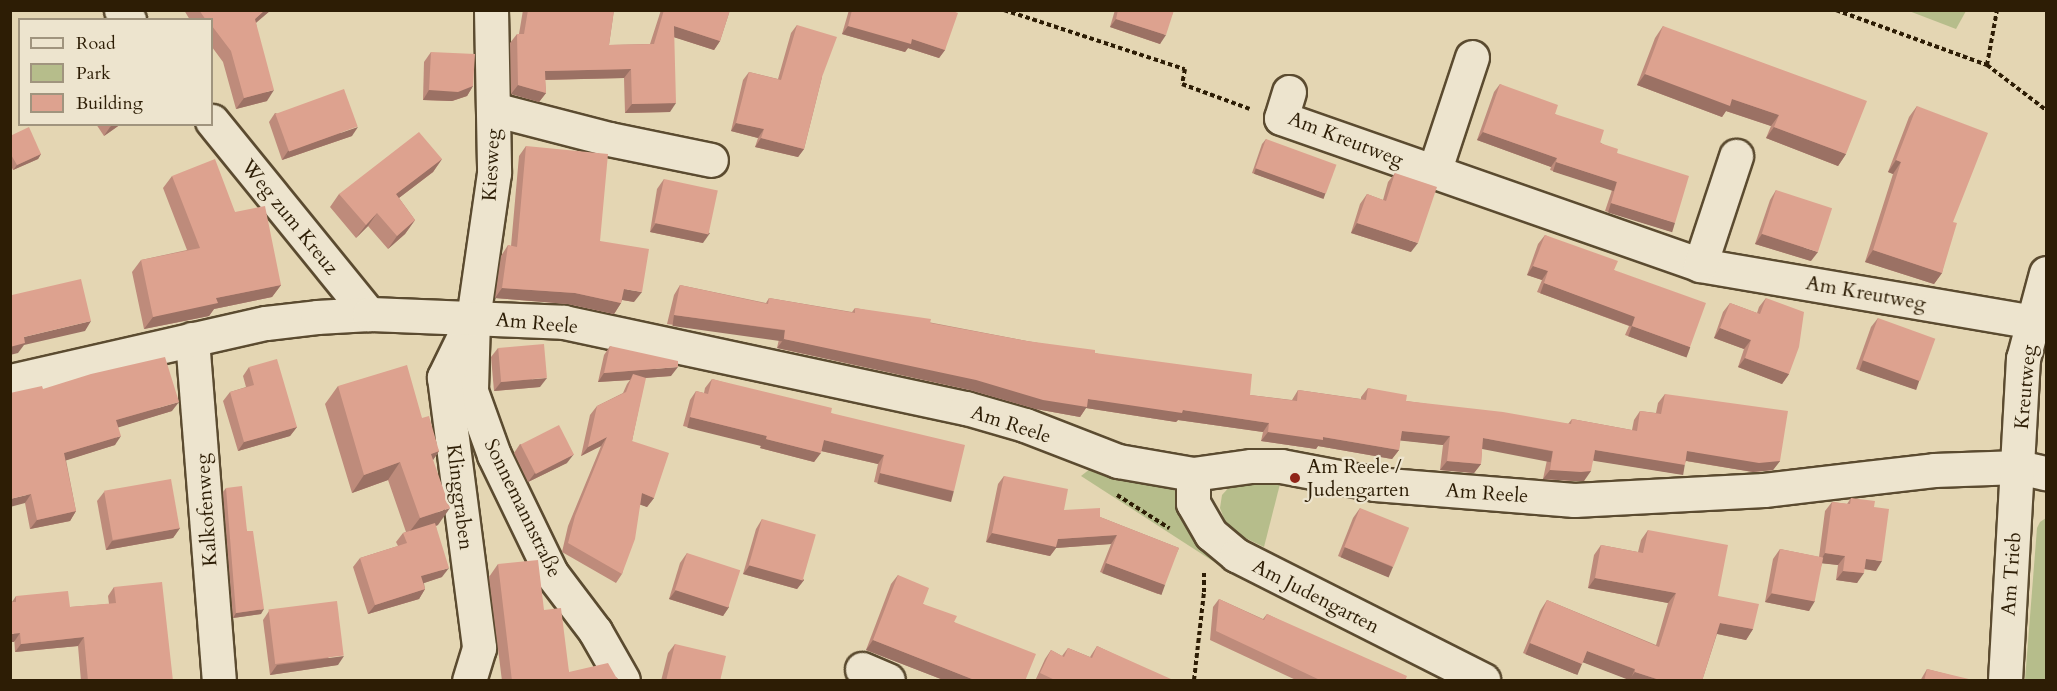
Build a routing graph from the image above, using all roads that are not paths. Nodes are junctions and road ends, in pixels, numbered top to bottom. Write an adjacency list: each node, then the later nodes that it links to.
1 (491, 10): 4 (street, Kiesweg)
2 (1472, 57): 8 (street)
3 (1285, 105): 8 (street, Am Kreutweg)
4 (493, 109): 7 (street); 12 (street, Kiesweg)
5 (213, 122): 11 (street, Weg zum Kreuz)
6 (1736, 156): 9 (street)
7 (711, 160)
8 (1434, 172): 9 (street, Am Kreutweg)
9 (1700, 264): 13 (street, Am Kreutweg)
10 (2046, 273): 13 (street, Kreutweg)
11 (369, 314): 12 (street, Am Reele); 14 (street, Am Reele)
12 (473, 318): 17 (street, Am Reele); 19 (street, Klinggraben); 20 (street, Sonnemannstraße)
13 (2032, 322): 16 (street, Kreutweg)
14 (192, 339): 15 (street, Am Reele); 18 (street, Kalkofenweg)
15 (10, 381)
16 (2033, 470): 17 (street, Am Reele); 22 (street, Am Trieb)
17 (1193, 474): 21 (street, Am Judengarten)
18 (219, 681)
19 (469, 681)
20 (623, 681)
21 (1483, 681)
22 (2005, 681)

